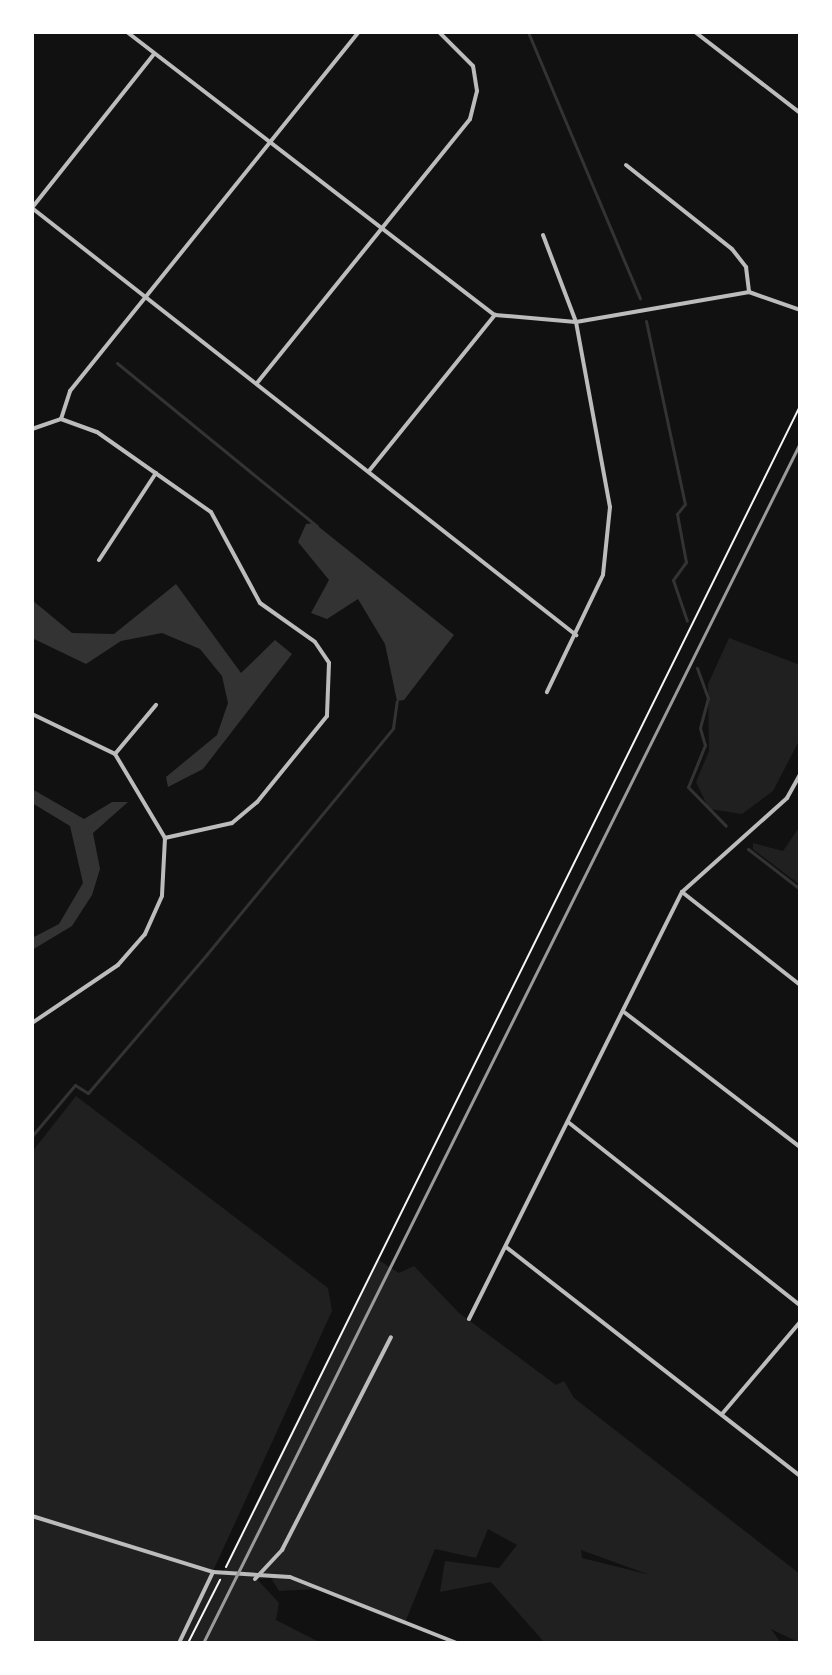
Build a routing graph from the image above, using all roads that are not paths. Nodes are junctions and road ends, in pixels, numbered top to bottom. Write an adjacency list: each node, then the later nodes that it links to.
1 (127, 32): 5 (street)
2 (359, 32): 7 (street)
3 (439, 32): 10 (street)
4 (696, 32): 6 (street)
5 (154, 54): 7 (street); 9 (street)
6 (800, 113)
7 (270, 142): 10 (street); 13 (street)
8 (626, 165): 12 (street)
9 (32, 208): 13 (street)
10 (380, 229): 15 (street); 17 (street)
11 (543, 235): 16 (street)
12 (749, 292): 14 (street); 16 (street)
13 (146, 297): 17 (street); 18 (street)
14 (800, 310)
15 (495, 315): 16 (street); 20 (street)
16 (576, 322): 23 (street)
17 (257, 383): 20 (street)
18 (61, 419): 19 (street); 21 (street)
19 (32, 429)
20 (369, 471): 23 (street)
21 (156, 473): 22 (street); 29 (street)
22 (99, 560)
23 (576, 635): 24 (street)
24 (547, 692)
25 (156, 705): 27 (street)
26 (32, 714): 27 (street)
27 (115, 754): 29 (street)
28 (800, 775): 30 (street)
29 (165, 838): 33 (street)
30 (682, 892): 31 (street); 32 (street)
31 (800, 985)
32 (624, 1012): 34 (street); 35 (street)
33 (32, 1023)
34 (568, 1122): 36 (street); 37 (street)
35 (800, 1147)
36 (506, 1247): 38 (street); 41 (street)
37 (800, 1305)
38 (469, 1319)
39 (800, 1322): 41 (street)
40 (391, 1337): 45 (street)
41 (722, 1414): 42 (street)
42 (800, 1476)
43 (32, 1516): 44 (street)
44 (213, 1572): 45 (street); 46 (street)
45 (255, 1579): 47 (street)
46 (179, 1643)
47 (457, 1643)

